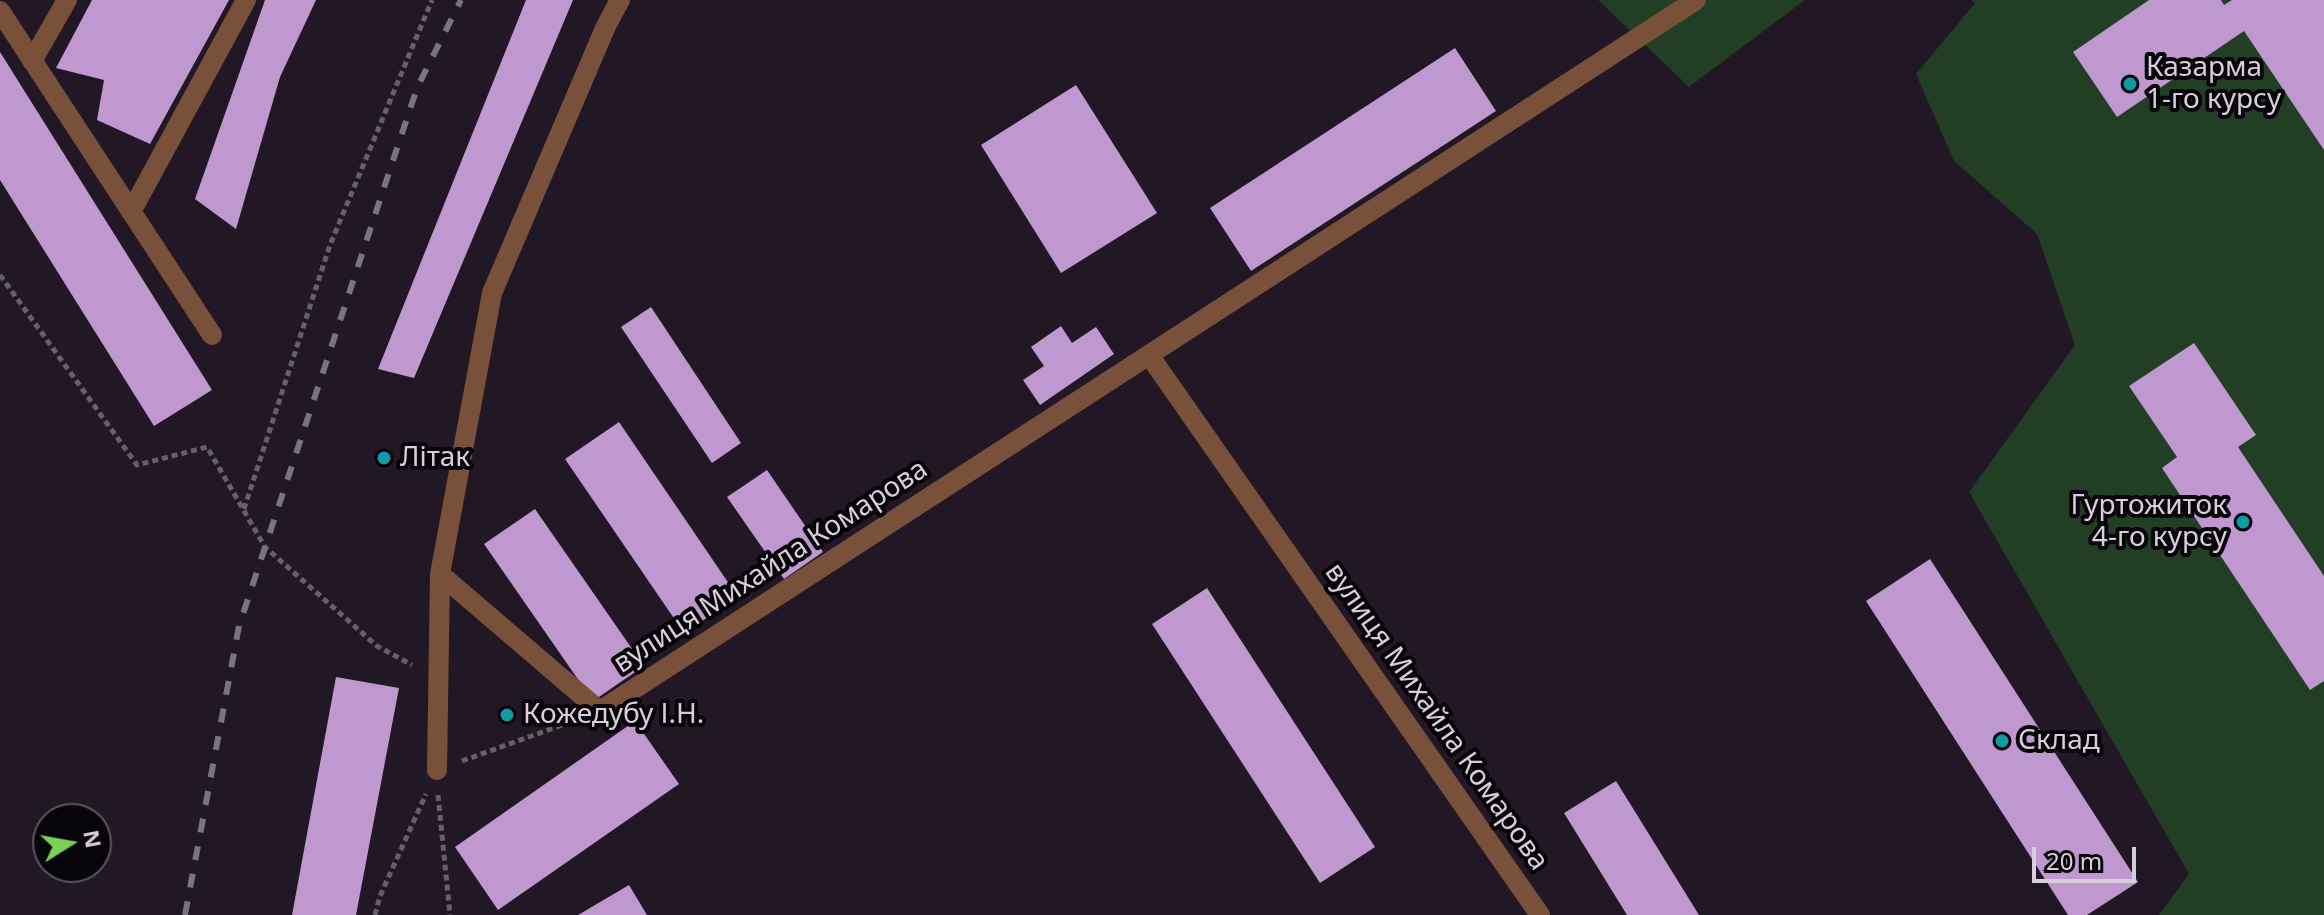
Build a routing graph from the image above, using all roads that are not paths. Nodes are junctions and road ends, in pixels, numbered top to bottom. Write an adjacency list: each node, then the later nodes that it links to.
1 (67, 0): 6 (lane)
2 (246, 0): 7 (lane)
3 (620, 0): 10 (lane)
4 (1696, 0): 9 (lane, вулиця Михайла Комарова)
5 (0, 11): 6 (lane)
6 (32, 61): 7 (lane)
7 (131, 212): 8 (lane)
8 (212, 335)
9 (1149, 355): 10 (lane, вулиця Михайла Комарова); 12 (lane, вулиця Михайла Комарова)
10 (440, 574): 11 (lane)
11 (437, 770)
12 (1540, 915)

